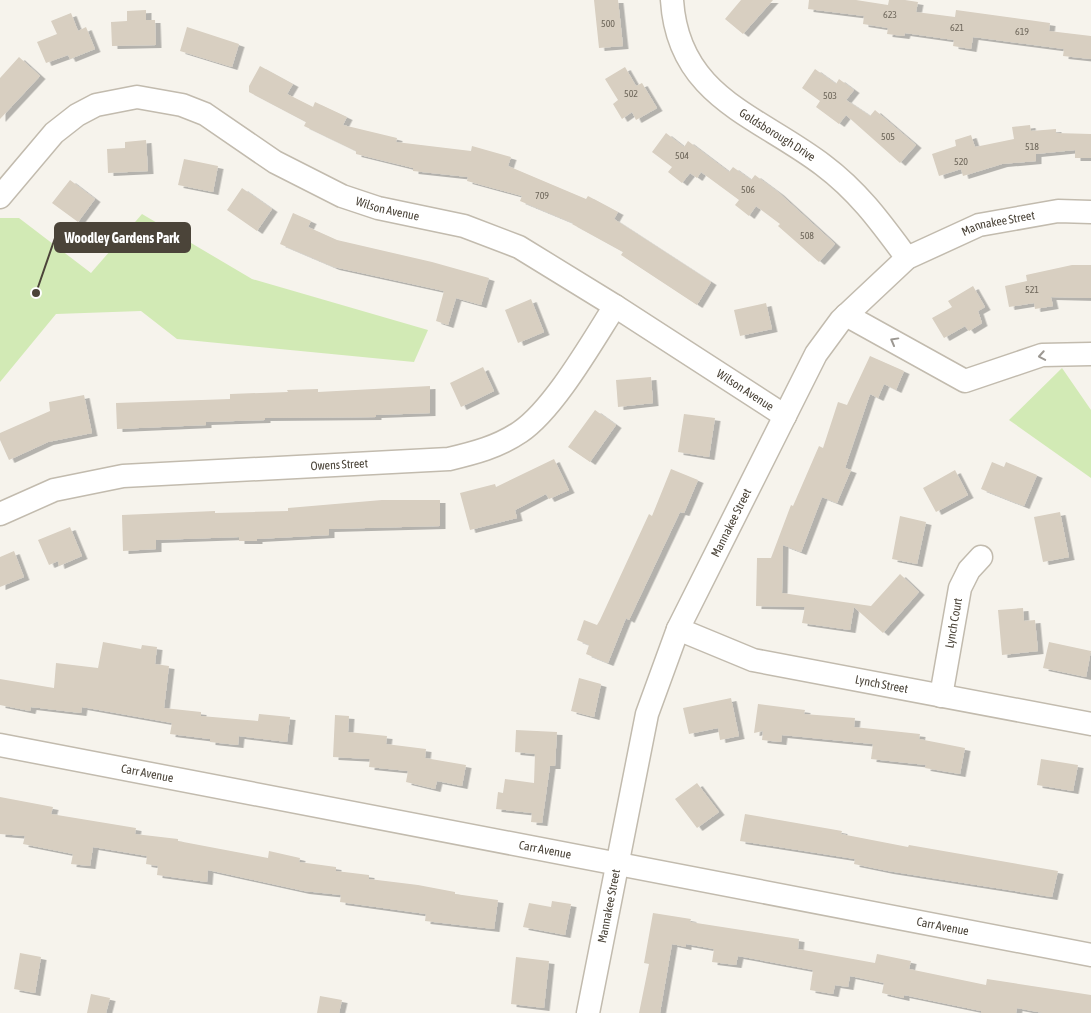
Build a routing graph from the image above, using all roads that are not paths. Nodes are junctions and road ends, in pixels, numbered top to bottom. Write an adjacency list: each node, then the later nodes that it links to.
1 (672, 0): 4 (street, Goldsborough Drive)
2 (0, 197): 5 (street, Wilson Avenue)
3 (1091, 212): 4 (street, Mannakee Street)
4 (907, 258): 6 (street, Mannakee Street)
5 (615, 306): 8 (street, Wilson Avenue); 9 (street, Owens Street)
6 (846, 315): 7 (street, one-way to 6); 8 (street, Mannakee Street)
7 (1091, 354)
8 (785, 416): 11 (street, Mannakee Street)
9 (0, 514)
10 (981, 557): 12 (street, Lynch Court)
11 (678, 629): 12 (street, Lynch Street); 15 (street, Mannakee Street)
12 (941, 696): 13 (street, Lynch Street)
13 (1091, 724)
14 (0, 745): 15 (street, Carr Avenue)
15 (617, 865): 16 (street, Carr Avenue); 17 (street, Mannakee Street)
16 (1091, 955)
17 (588, 1013)

